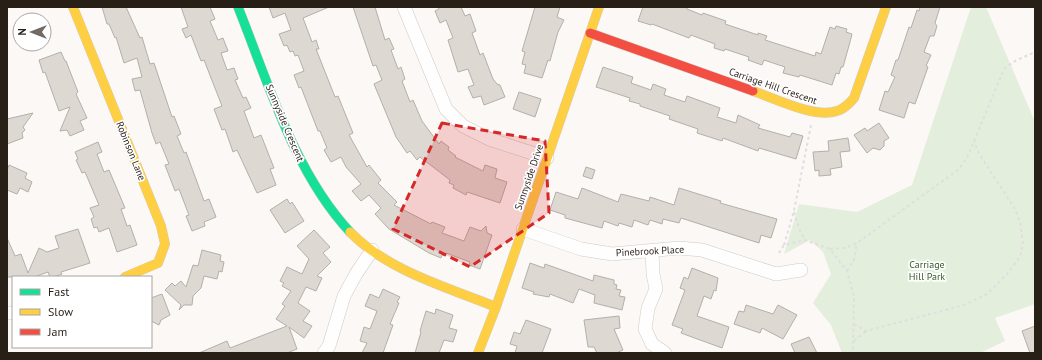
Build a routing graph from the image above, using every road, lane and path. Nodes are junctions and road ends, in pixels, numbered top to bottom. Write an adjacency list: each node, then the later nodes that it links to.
1 (73, 7): 22 (street, Robinson Lane)
2 (238, 7): 17 (street, Sunnyside Crescent)
3 (404, 7): 10 (street)
4 (599, 7): 6 (street, Sunnyside Drive)
5 (886, 7): 6 (street, Carriage Hill Crescent)
6 (590, 32): 10 (street, Sunnyside Drive)
7 (1035, 52): 9 (path)
8 (811, 125): 11 (path)
9 (974, 140): 14 (path); 25 (path)
10 (547, 158): 12 (street, Sunnyside Drive)
11 (794, 211): 13 (path); 15 (path)
12 (522, 229): 18 (street, Pinebrook Place); 23 (street, Sunnyside Drive)
13 (805, 240): 15 (path); 16 (path)
14 (857, 243): 16 (path); 21 (path)
15 (784, 245): 19 (path)
16 (830, 249): 21 (path)
17 (372, 250): 23 (street, Sunnyside Crescent); 27 (street)
18 (652, 251): 20 (street, Pinebrook Place); 29 (street)
19 (779, 253)
20 (801, 270)
21 (848, 271): 24 (path)
22 (127, 276)
23 (496, 307): 28 (street, Sunnyside Drive)
24 (854, 324): 25 (path); 26 (path)
25 (866, 331): 26 (path)
26 (854, 341): 30 (path)
27 (324, 353)
28 (478, 353)
29 (665, 353)
30 (853, 353)

